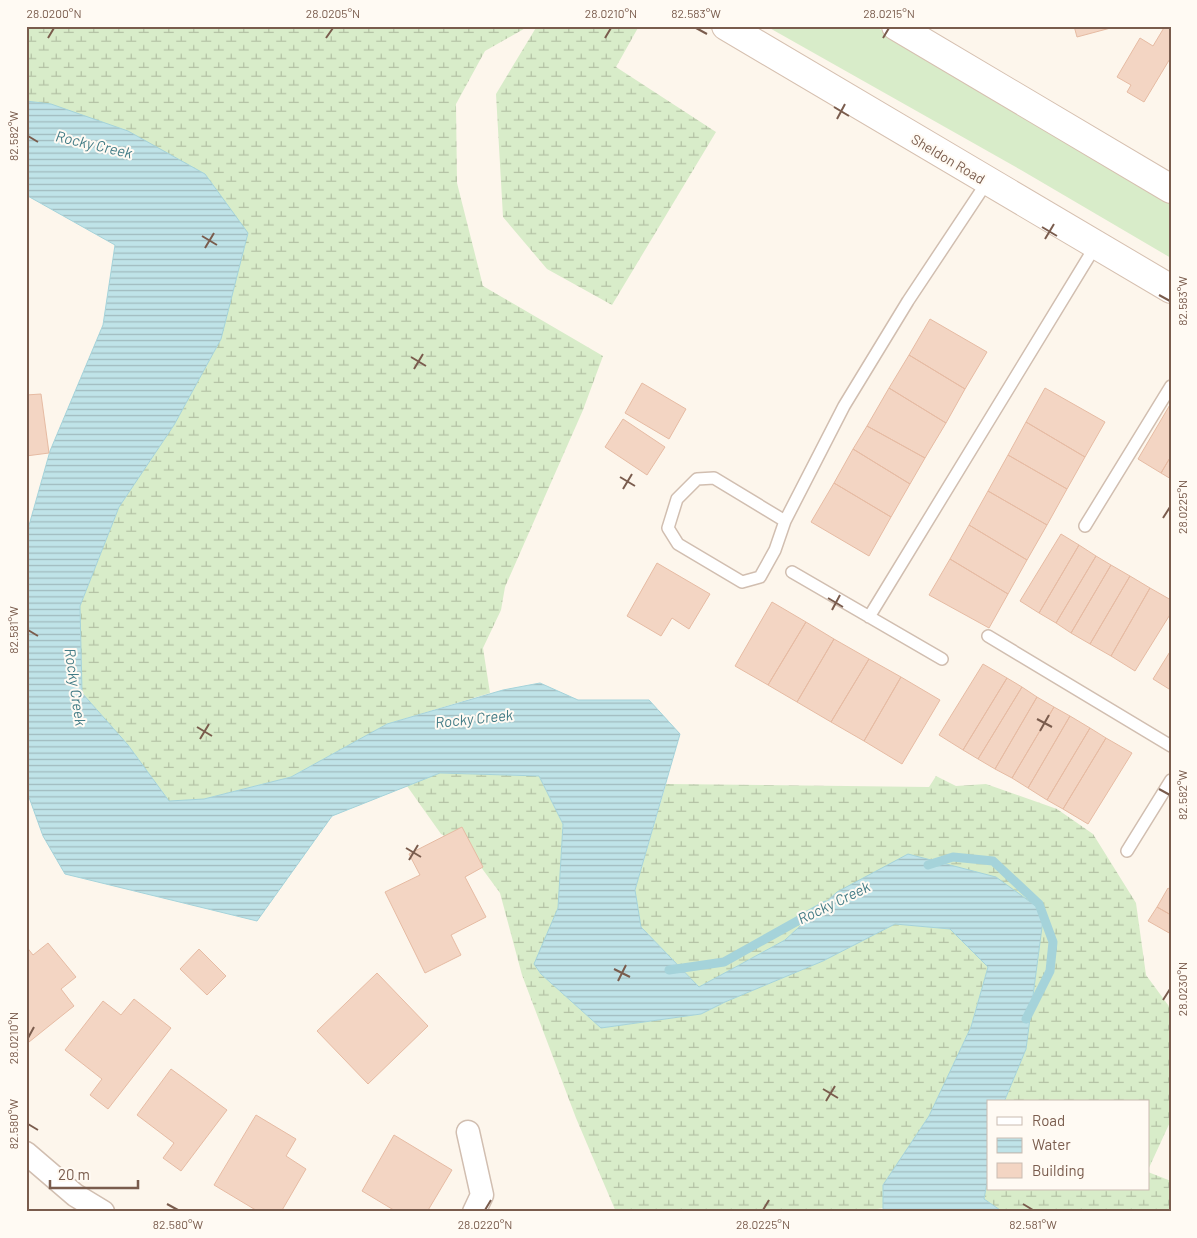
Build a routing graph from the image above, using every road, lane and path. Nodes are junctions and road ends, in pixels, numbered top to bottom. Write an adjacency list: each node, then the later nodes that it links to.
1 (726, 26): 3 (main road, Sheldon Road)
2 (896, 26): 4 (main road)
3 (987, 182): 5 (main road, Sheldon Road); 8 (lane)
4 (1171, 189)
5 (1096, 245): 6 (main road, Sheldon Road); 11 (lane)
6 (1171, 289)
7 (1171, 386): 9 (lane)
8 (785, 521): 8 (lane)
9 (1085, 526)
10 (792, 572): 11 (lane)
11 (869, 616): 13 (lane)
12 (988, 636): 14 (lane)
13 (942, 659)
14 (1171, 746)
15 (1171, 780): 16 (lane)
16 (1126, 851)
17 (468, 1132): 21 (street)
18 (26, 1154): 19 (street)
19 (70, 1204): 20 (street)
20 (103, 1212)
21 (474, 1212)

